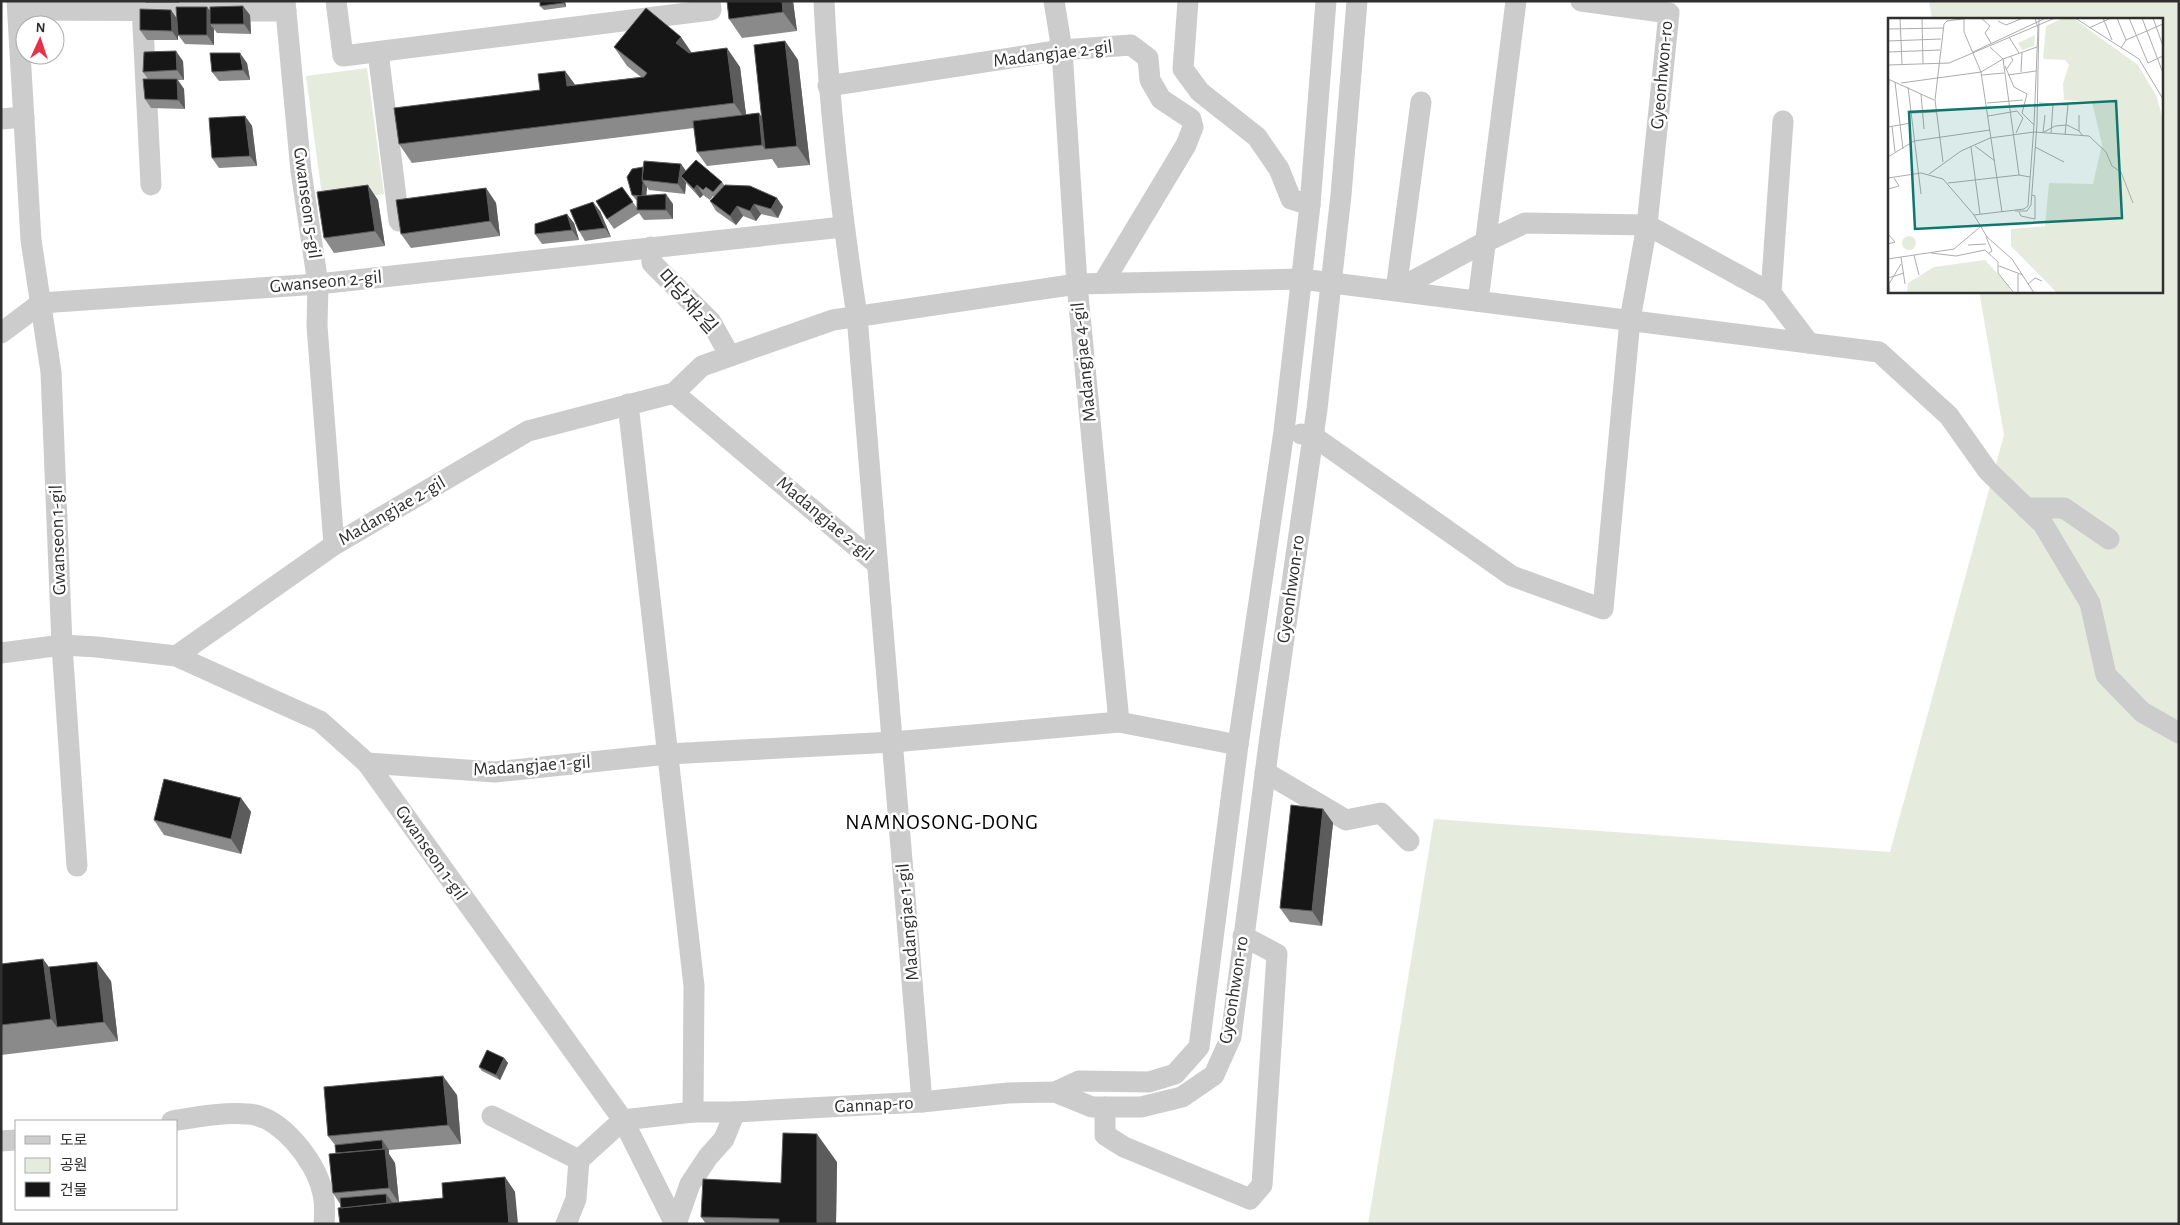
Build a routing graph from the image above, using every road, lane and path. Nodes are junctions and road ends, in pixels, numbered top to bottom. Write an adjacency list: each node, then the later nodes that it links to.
1 (336, 1): 14 (street)
2 (710, 1): 14 (street)
3 (824, 1): 15 (street)
4 (1054, 1): 13 (street, Madangjae 4-gil)
5 (1188, 1): 21 (street)
6 (1326, 1): 21 (street, Gyeonhwon-ro)
7 (1357, 1): 29 (street, Gyeonhwon-ro)
8 (1516, 1): 25 (street)
9 (1581, 1): 23 (street, Gyeonhwon-ro)
10 (18, 5): 11 (street, Gwanseon 5-gil); 17 (street)
11 (142, 5): 12 (street, Gwanseon 5-gil); 20 (street)
12 (286, 6): 30 (street, Gwanseon 5-gil)
13 (1062, 50): 15 (street, Madangjae 2-gil); 28 (street, Madangjae 2-gil); 31 (street, Madangjae 4-gil)
14 (378, 52): 22 (street)
15 (828, 86): 24 (street, Madangjae 2-gil)
16 (1422, 102): 32 (street)
17 (24, 117): 18 (street); 35 (street)
18 (1, 119)
19 (1783, 121): 33 (street)
20 (151, 184)
21 (1310, 205): 27 (street, Gyeonhwon-ro)
22 (399, 221)
23 (1647, 225): 25 (street); 33 (street); 37 (street, Gyeonhwon-ro)
24 (843, 227): 26 (street); 36 (street, Madangjae 2-gil)
25 (1485, 242): 32 (street); 34 (street)
26 (651, 247): 30 (street, Gwanseon 2-gil); 40 (street, 마당재2길)
27 (1301, 279): 28 (street); 29 (street); 43 (street, Gyeonhwon-ro)
28 (1104, 283): 31 (street)
29 (1330, 283): 32 (street); 44 (street, Gyeonhwon-ro)
30 (318, 284): 35 (street, Gwanseon 2-gil); 47 (street, Gwanseon 5-gil)
31 (1076, 284): 36 (street); 52 (street, Madangjae 4-gil)
32 (1396, 290): 34 (street)
33 (1771, 292): 39 (street)
34 (1478, 301): 37 (street)
35 (41, 303): 38 (street); 49 (street, Gwanseon 1-gil)
36 (857, 316): 40 (street); 48 (street, Madangjae 2-gil)
37 (1630, 320): 39 (street); 44 (street, Gyeonhwon-ro)
38 (1, 333)
39 (1808, 343): 45 (street)
40 (730, 356): 41 (street)
41 (674, 393): 42 (street, Madangjae 2-gil); 48 (street, Madangjae 2-gil)
42 (628, 404): 47 (street, Madangjae 2-gil); 56 (street)
43 (1284, 431): 44 (street); 55 (street, Gyeonhwon-ro)
44 (1313, 436): 58 (street, Gyeonhwon-ro)
45 (2026, 508): 46 (street); 53 (street)
46 (2109, 539)
47 (334, 545): 51 (street, Madangjae 2-gil)
48 (877, 564): 54 (street, Madangjae 1-gil)
49 (62, 645): 50 (street, Gwanseon 1-gil); 51 (street, Gwanseon 1-gil); 60 (street, Gwanseon 1-gil)
50 (1, 653)
51 (176, 656): 57 (street, Gwanseon 1-gil)
52 (1119, 722): 54 (street, Madangjae 1-gil); 55 (street, Madangjae 1-gil)
53 (2179, 732)
54 (893, 742): 56 (street, Madangjae 1-gil); 63 (street, Madangjae 1-gil)
55 (1238, 746): 62 (street, Gyeonhwon-ro)
56 (668, 754): 57 (street, Madangjae 1-gil); 65 (street)
57 (367, 763): 69 (street, Gwanseon 1-gil)
58 (1265, 772): 59 (street); 61 (street, Gyeonhwon-ro)
59 (1409, 840)
60 (77, 866)
61 (1243, 936): 64 (street, Gyeonhwon-ro); 64 (street)
62 (1055, 1092): 63 (street, Gannap-ro); 64 (street, Gyeonhwon-ro)
63 (922, 1102): 66 (street, Gannap-ro)
64 (1104, 1107)
65 (693, 1112): 66 (street, Gannap-ro); 69 (street, Gannap-ro)
66 (735, 1112): 75 (street)
67 (492, 1116): 72 (street)
68 (178, 1120): 73 (street)
69 (623, 1120): 72 (street); 75 (street, Gwanseon 1-gil)
70 (15, 1140): 71 (street)
71 (1, 1141)
72 (579, 1160): 74 (street)
73 (324, 1224)
74 (566, 1224)
75 (676, 1224)

